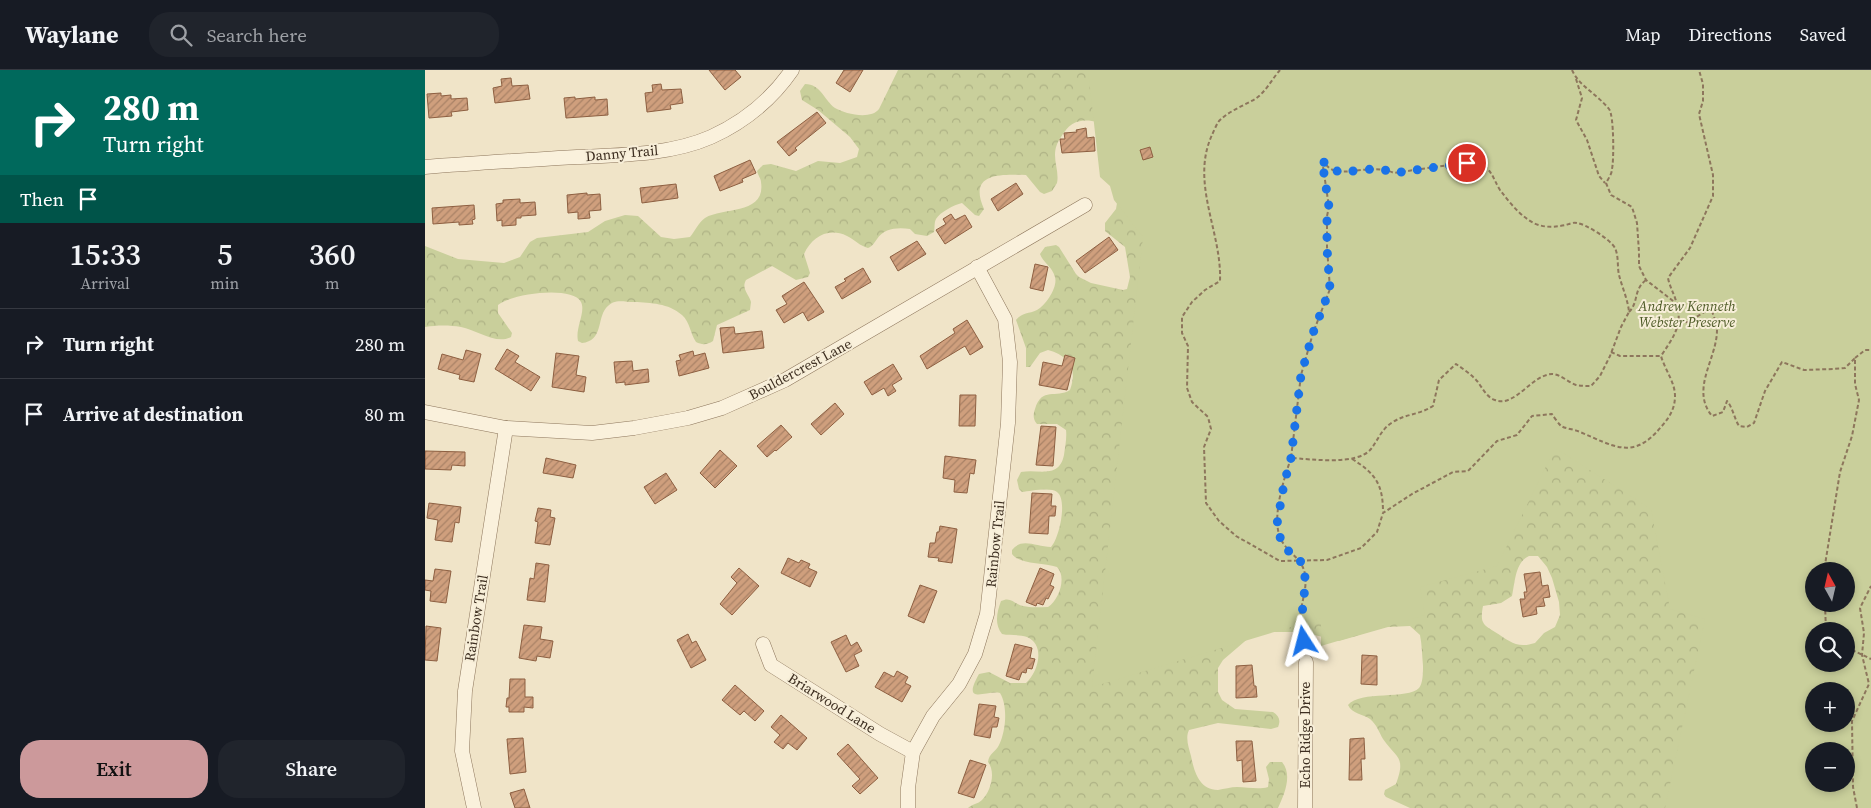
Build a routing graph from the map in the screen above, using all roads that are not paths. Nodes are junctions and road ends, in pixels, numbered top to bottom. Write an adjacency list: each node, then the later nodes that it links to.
1 (792, 70): 2 (street, Danny Trail)
2 (425, 167)
3 (1085, 205): 4 (street, Bouldercrest Lane)
4 (977, 267): 6 (street, Bouldercrest Lane); 9 (street, Rainbow Trail)
5 (425, 412): 6 (street, Bouldercrest Lane)
6 (506, 428): 10 (street, Rainbow Trail)
7 (763, 644): 9 (street, Briarwood Lane)
8 (1305, 662): 12 (street, Echo Ridge Drive)
9 (913, 752): 11 (street, Rainbow Trail)
10 (474, 808)
11 (908, 808)
12 (1305, 808)

